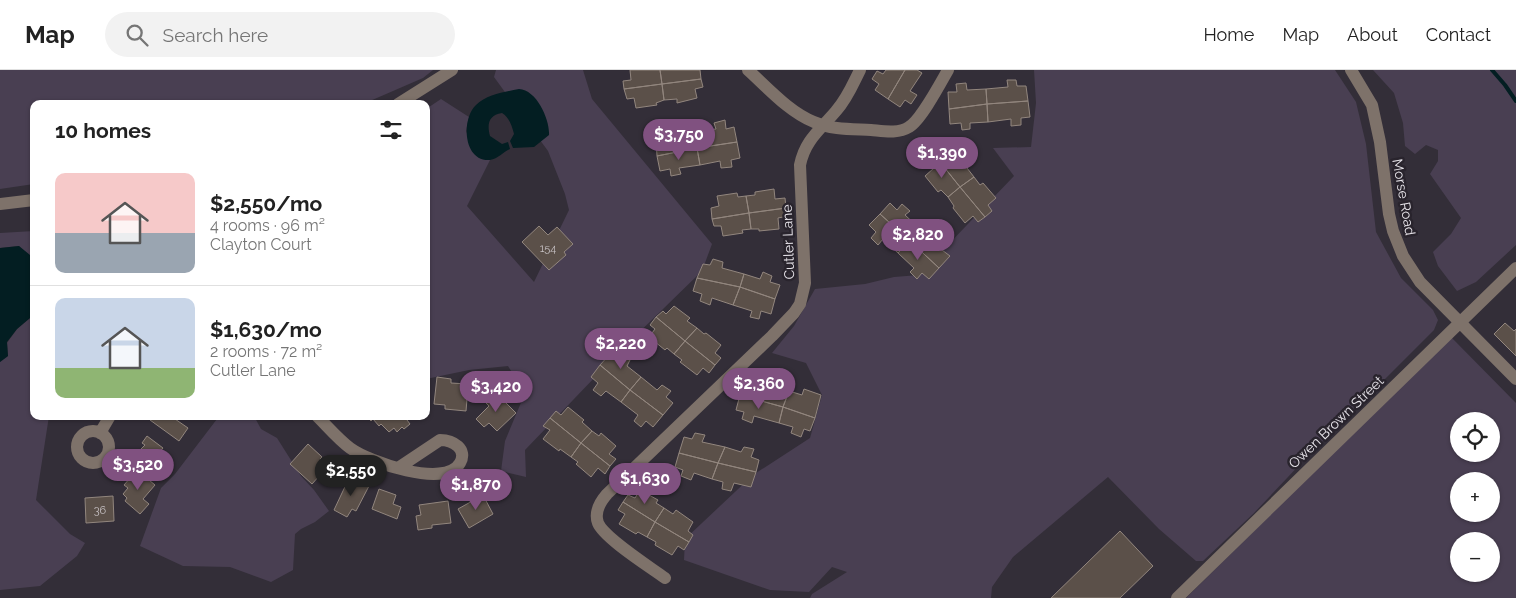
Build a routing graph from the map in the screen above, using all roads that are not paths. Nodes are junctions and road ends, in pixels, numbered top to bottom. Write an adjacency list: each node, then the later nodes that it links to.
1 (452, 70): 6 (street)
2 (748, 70): 7 (street)
3 (860, 70): 7 (street, Cutler Lane)
4 (948, 70): 7 (street)
5 (1352, 70): 11 (street, Morse Road)
6 (404, 100)
7 (823, 125): 17 (street, Cutler Lane)
8 (30, 200): 9 (street)
9 (0, 204)
10 (1516, 268): 11 (street, Owen Brown Street)
11 (1460, 321): 12 (street, Morse Road); 18 (street, Owen Brown Street)
12 (1516, 379)
13 (108, 420): 15 (street)
14 (321, 420): 16 (street)
15 (100, 433)
16 (398, 468)
17 (665, 578)
18 (1177, 598)

